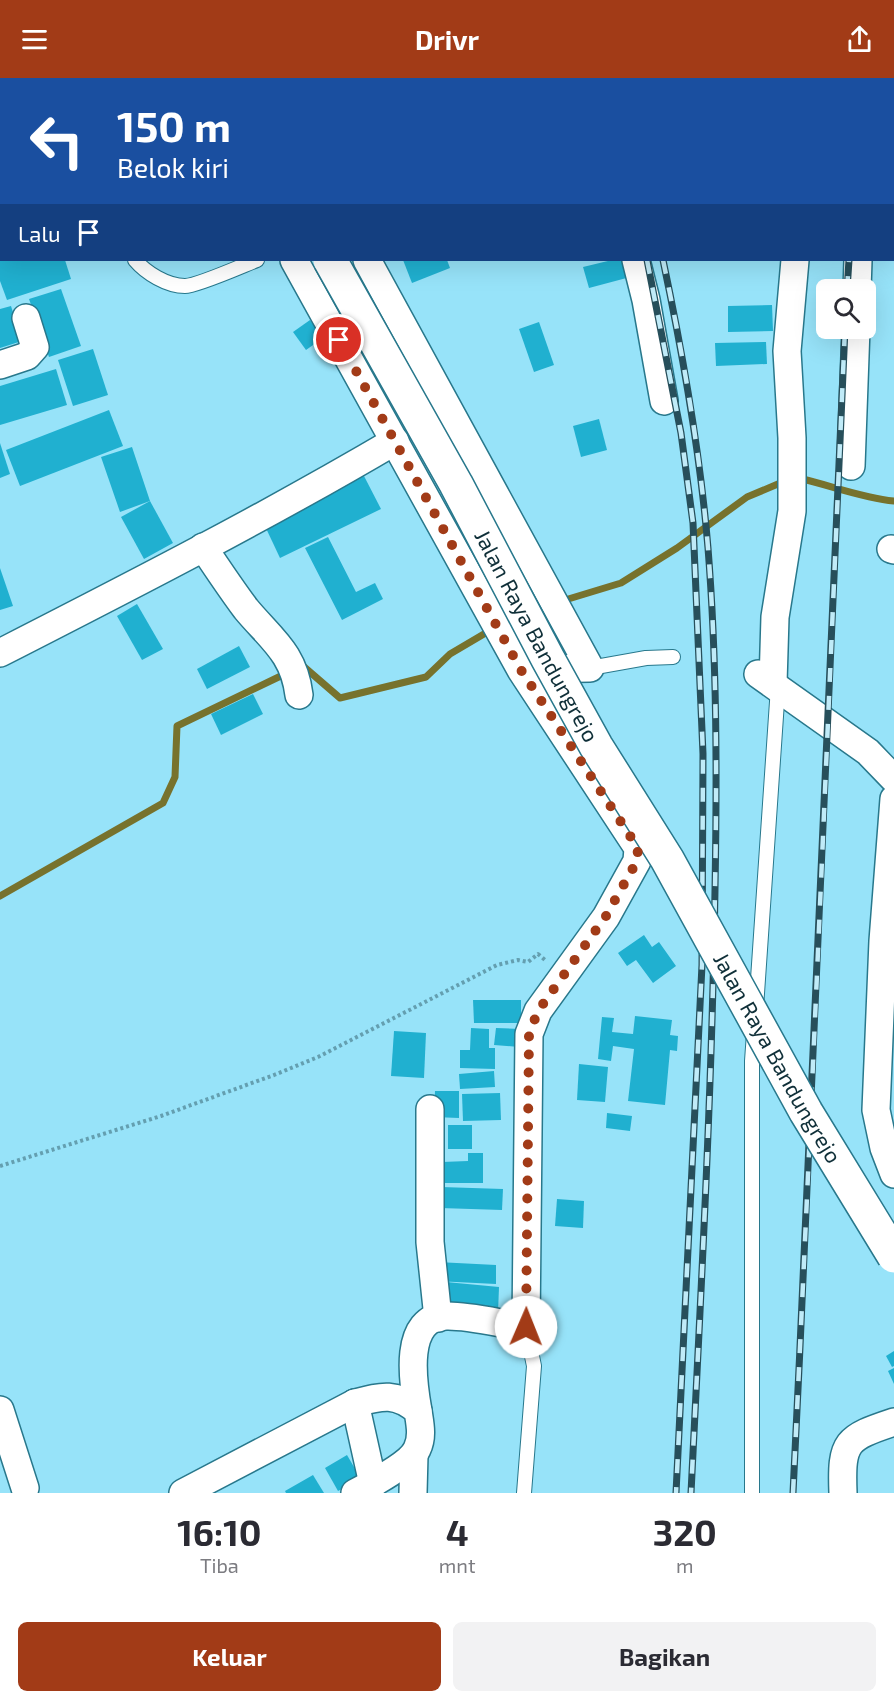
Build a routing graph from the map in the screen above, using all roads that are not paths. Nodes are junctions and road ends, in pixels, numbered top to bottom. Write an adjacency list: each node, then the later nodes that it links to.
1 (136, 261): 2 (lane)
2 (254, 261)
3 (295, 261): 14 (street)
4 (331, 261): 28 (main road, Jalan Raya Bandungrejo, bridge)
5 (368, 261): 19 (street)
6 (636, 261): 13 (street)
7 (795, 261): 22 (street)
8 (858, 261): 9 (street)
9 (857, 279)
10 (26, 318): 12 (street)
11 (856, 339): 15 (street)
12 (0, 365)
13 (664, 401)
14 (395, 441): 16 (street); 20 (street)
15 (851, 466)
16 (202, 547): 17 (street); 21 (street)
17 (0, 653)
18 (673, 657): 19 (lane)
19 (590, 668): 20 (street)
20 (521, 670): 30 (street)
21 (296, 679)
22 (770, 682): 23 (street); 41 (lane)
23 (894, 778)
24 (894, 799): 25 (street)
25 (888, 1019): 27 (street)
26 (430, 1109): 29 (street)
27 (894, 1174)
28 (894, 1256)
29 (438, 1318): 30 (street); 33 (street)
30 (526, 1327): 40 (lane)
31 (355, 1403): 33 (street); 37 (street); 38 (street)
32 (0, 1410): 36 (street)
33 (418, 1412): 35 (street)
34 (894, 1422): 42 (street)
35 (414, 1455): 37 (street); 39 (street)
36 (25, 1488)
37 (364, 1488)
38 (183, 1493)
39 (413, 1493)
40 (524, 1493)
41 (752, 1493)
42 (843, 1493)

